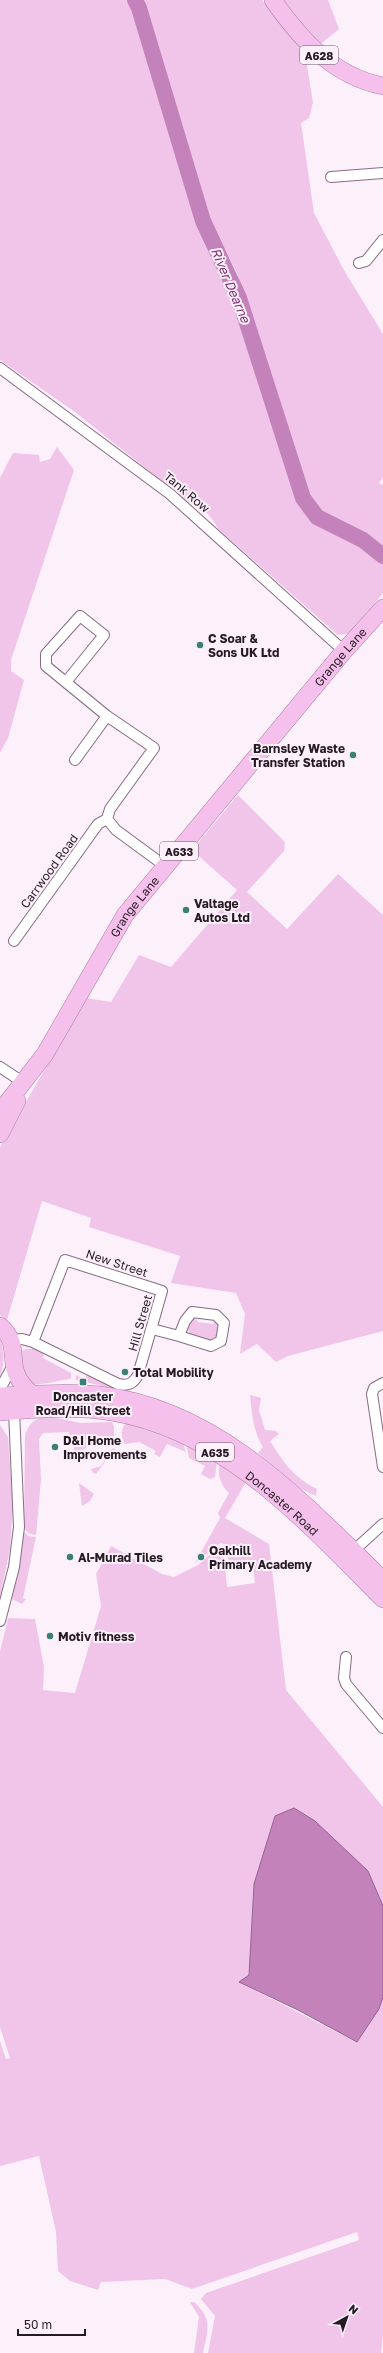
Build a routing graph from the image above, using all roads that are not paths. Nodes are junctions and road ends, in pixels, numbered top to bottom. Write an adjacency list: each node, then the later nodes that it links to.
1 (273, 0): 2 (highway, A628)
2 (383, 86)
3 (383, 173): 4 (street)
4 (331, 177)
5 (383, 240): 6 (street)
6 (359, 263)
7 (0, 368): 9 (street, Tank Row)
8 (383, 608): 9 (highway, Grange Lane / A633)
9 (344, 651): 14 (highway, Grange Lane / A633)
10 (66, 682): 10 (street, Carrwood Road); 11 (street, Carrwood Road)
11 (107, 716): 12 (street); 13 (street, Carrwood Road)
12 (74, 760)
13 (107, 819): 14 (street); 15 (street, Carrwood Road)
14 (165, 866): 17 (highway, Grange Lane / A633)
15 (14, 941)
16 (0, 1067): 17 (street)
17 (24, 1083): 18 (highway, Grange Lane / A633); 19 (highway, A633)
18 (0, 1112)
19 (0, 1134)
20 (162, 1291): 22 (street, Hill Street); 25 (street, New Street)
21 (0, 1326): 24 (highway)
22 (152, 1329): 23 (street); 25 (street, Hill Street)
23 (179, 1336)
24 (11, 1340): 25 (street); 26 (highway)
25 (33, 1342)
26 (11, 1369): 28 (street); 29 (highway)
27 (383, 1383): 32 (street)
28 (0, 1389)
29 (32, 1394): 30 (highway, Doncaster Road / A635); 34 (highway, Doncaster Road / A635)
30 (0, 1396)
31 (5, 1409): 34 (highway, Doncaster Road / A635); 37 (street)
32 (383, 1467)
33 (383, 1524): 34 (street)
34 (349, 1555): 35 (highway, Doncaster Road / A635); 36 (highway, Doncaster Road / A635)
35 (383, 1580)
36 (383, 1599)
37 (0, 1621)
38 (346, 1657): 39 (street)
39 (383, 1728)

